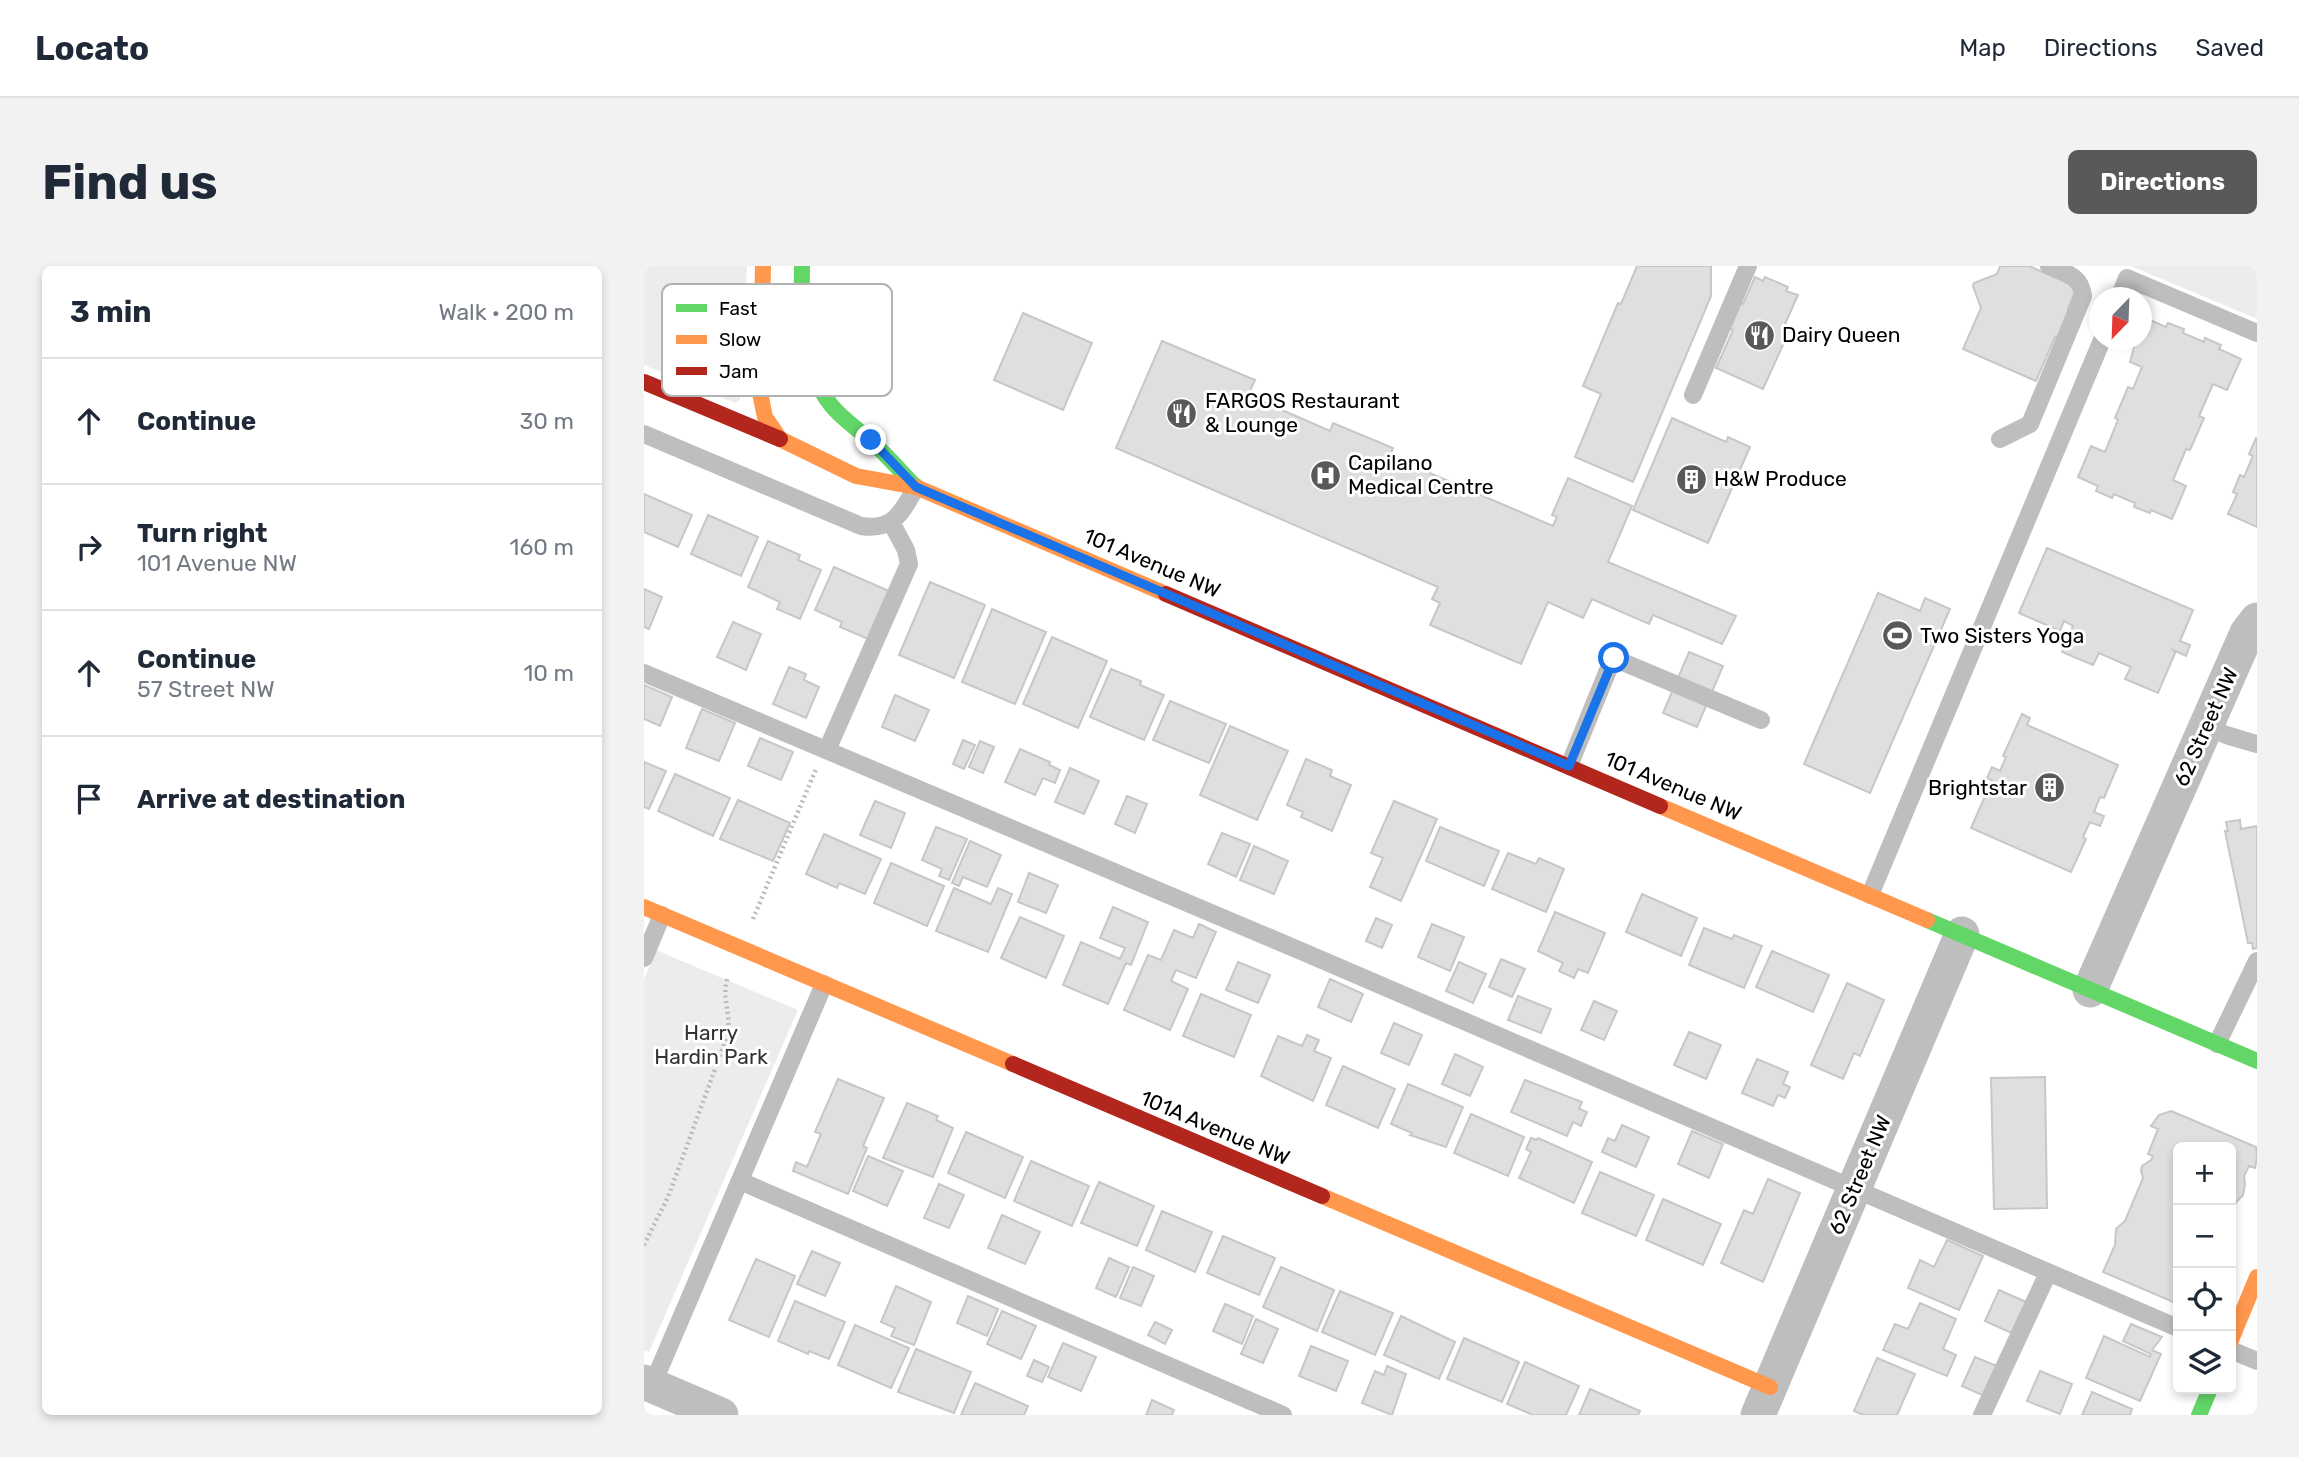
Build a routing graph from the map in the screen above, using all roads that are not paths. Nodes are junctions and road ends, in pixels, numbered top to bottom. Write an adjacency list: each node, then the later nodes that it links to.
1 (763, 266): 5 (main road)
2 (802, 266): 6 (main road)
3 (1748, 266): 14 (lane)
4 (2049, 266): 20 (lane)
5 (763, 284)
6 (803, 284)
7 (2123, 287): 8 (lane)
8 (2148, 287)
9 (2152, 289): 10 (lane)
10 (2257, 333)
11 (2098, 350): 30 (lane)
12 (644, 382): 13 (main road, 101 Avenue NW)
13 (662, 390)
14 (1693, 395)
15 (677, 396): 19 (main road, 101 Avenue NW)
16 (761, 396): 19 (main road)
17 (824, 396): 21 (main road)
18 (644, 433): 22 (lane)
19 (780, 439): 21 (main road, 101 Avenue NW)
20 (2000, 439)
21 (916, 487): 22 (lane); 29 (main road, 101 Avenue NW)
22 (891, 522): 28 (lane)
23 (2257, 620): 26 (street, 62 Street NW)
24 (644, 673): 28 (lane)
25 (1760, 720): 29 (lane)
26 (2206, 725): 27 (lane); 37 (street, 62 Street NW)
27 (2257, 744)
28 (827, 750): 41 (lane)
29 (1569, 766): 30 (main road, 101 Avenue NW)
30 (1870, 895): 33 (main road, 101 Avenue NW)
31 (644, 907): 32 (main road, 101A Avenue NW)
32 (662, 915): 34 (lane); 36 (main road, 101A Avenue NW)
33 (1962, 934): 37 (main road, 101 Avenue NW); 41 (street, 62 Street NW)
34 (644, 958)
35 (2257, 961): 38 (lane)
36 (824, 984): 40 (lane); 50 (main road, 101A Avenue NW)
37 (2090, 990): 38 (main road, 101 Avenue NW)
38 (2217, 1044): 39 (main road, 101 Avenue NW)
39 (2257, 1061)
40 (740, 1181): 48 (lane); 52 (lane)
41 (1854, 1188): 42 (lane); 50 (street, 62 Street NW)
42 (2048, 1273): 44 (lane); 53 (lane)
43 (2257, 1277): 45 (main road)
44 (2173, 1326)
45 (2235, 1331)
46 (2236, 1352): 47 (lane)
47 (2257, 1361)
48 (648, 1384): 51 (street)
49 (2208, 1394): 54 (main road)
50 (1764, 1401)
51 (721, 1415)
52 (1283, 1415)
53 (1982, 1415)
54 (2199, 1415)

